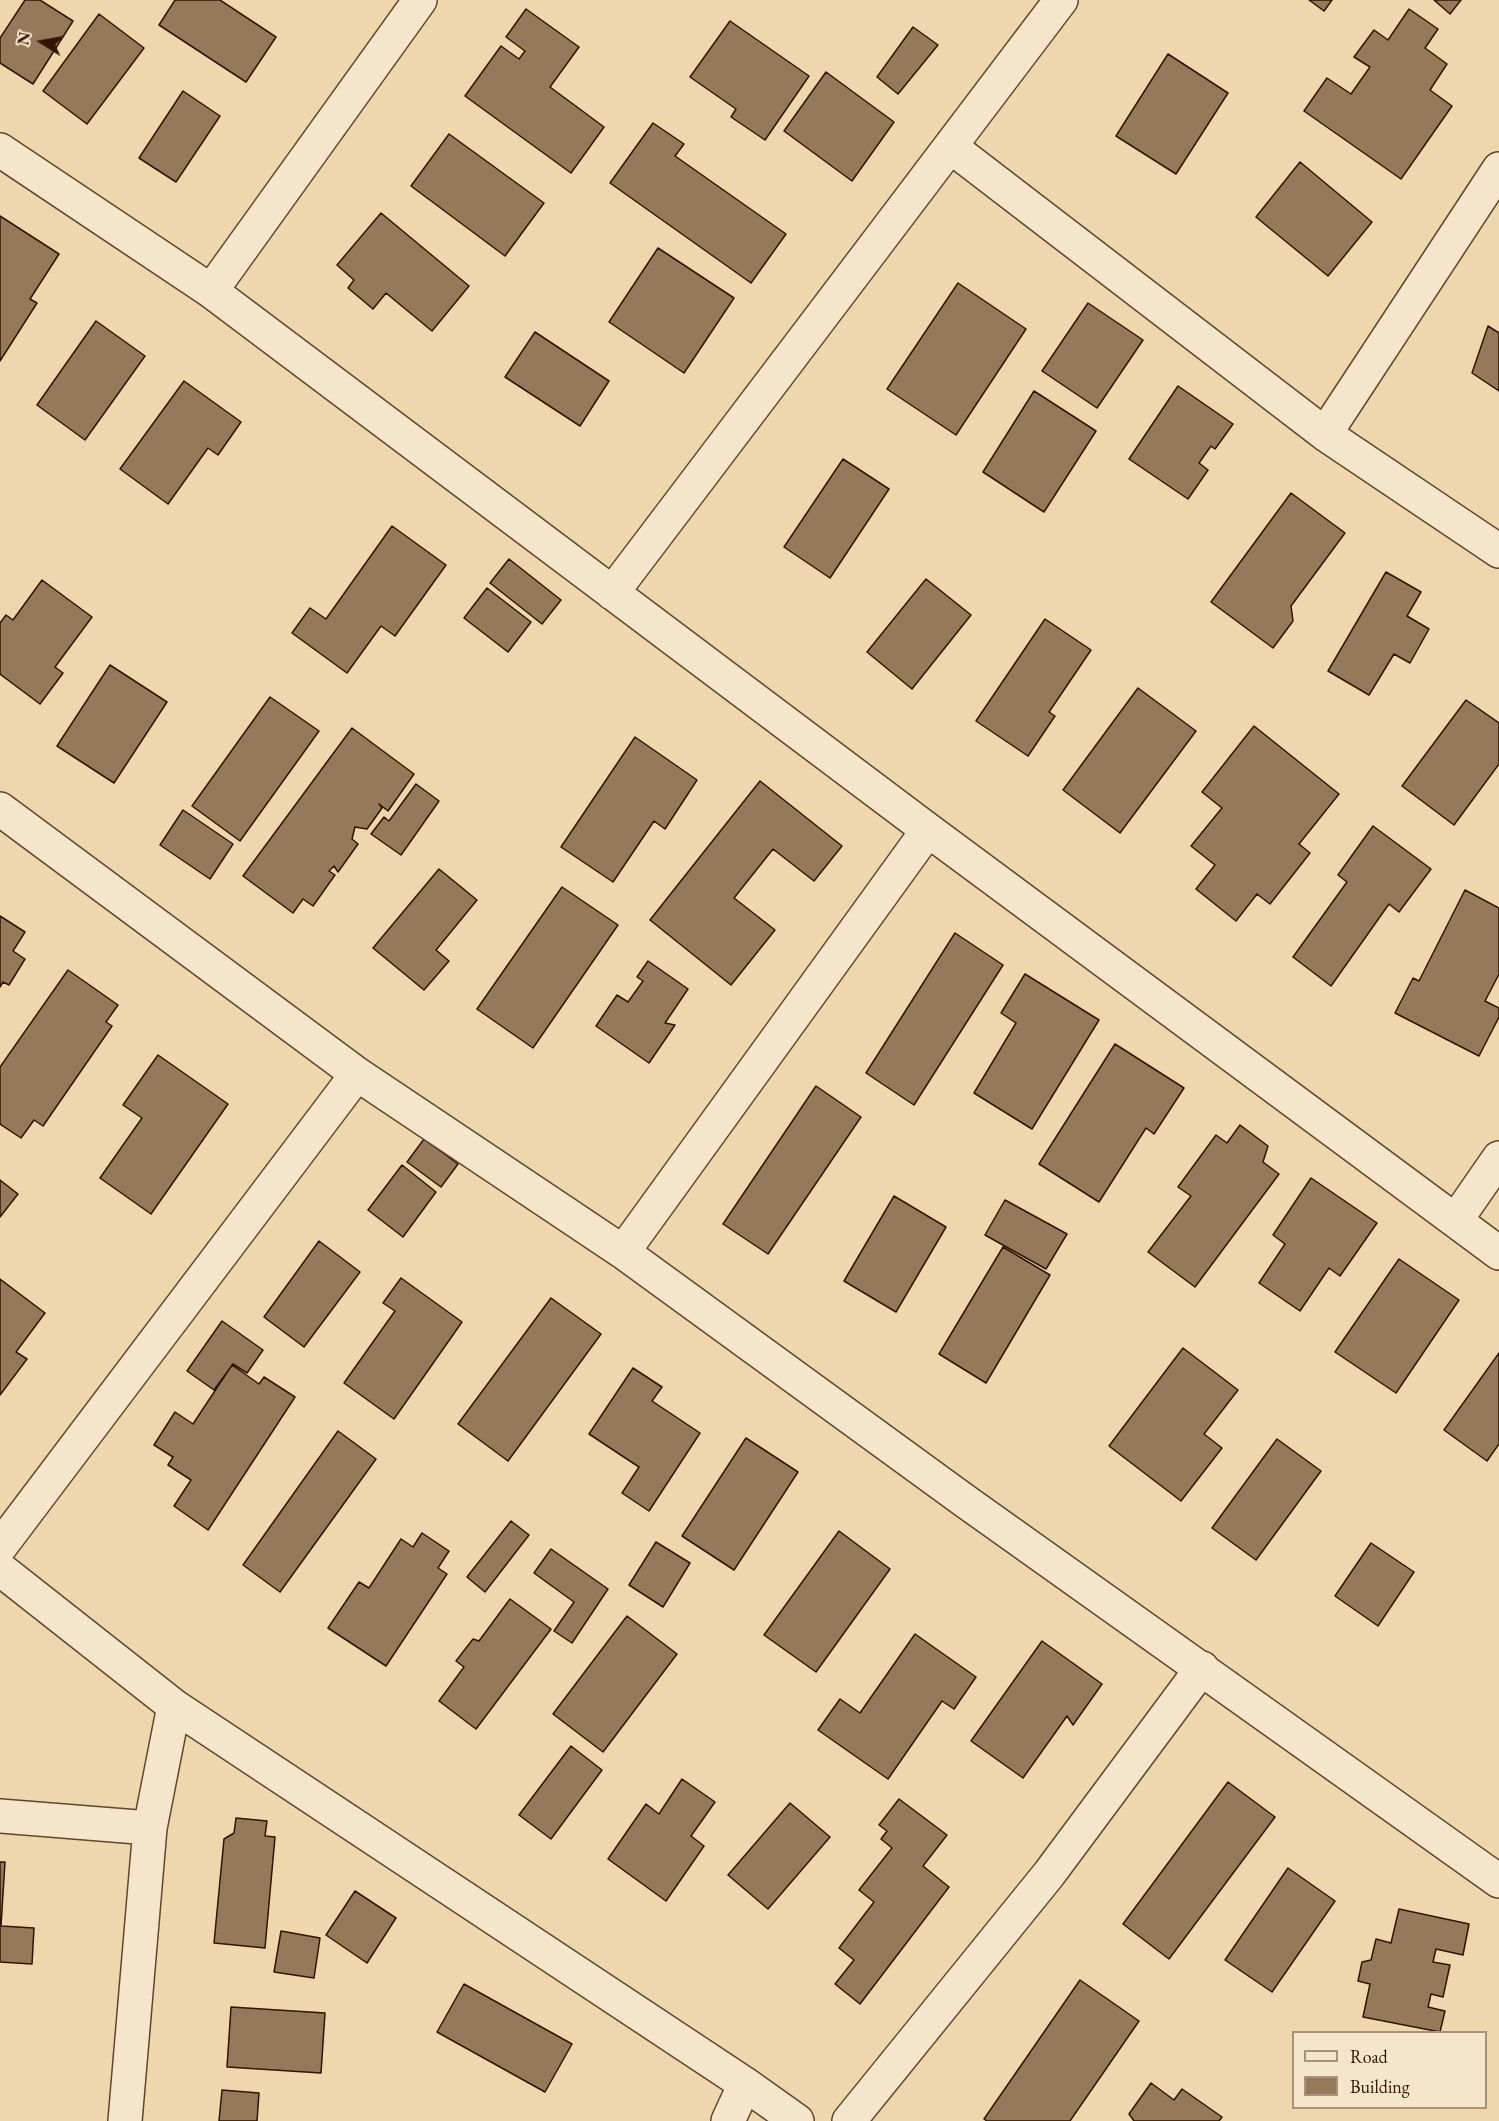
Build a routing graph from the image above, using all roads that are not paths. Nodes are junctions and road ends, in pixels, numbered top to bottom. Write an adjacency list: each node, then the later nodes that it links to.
1 (420, 0): 6 (street)
2 (1061, 0): 3 (street)
3 (951, 147): 7 (street); 9 (street)
4 (0, 150): 6 (street)
5 (1499, 169): 7 (street)
6 (211, 291): 9 (street)
7 (1325, 434): 8 (street)
8 (1499, 551)
9 (612, 593): 11 (street)
10 (0, 809): 12 (street)
11 (928, 830): 14 (street); 15 (street)
12 (357, 1074): 15 (street); 17 (street)
13 (1499, 1158): 14 (street)
14 (1456, 1220): 16 (street)
15 (623, 1252): 19 (street)
16 (1499, 1253)
17 (0, 1547)
18 (0, 1569): 20 (street)
19 (1202, 1668): 23 (street); 28 (street)
20 (174, 1706): 22 (street); 24 (street)
21 (0, 1816): 22 (street)
22 (150, 1828): 25 (street)
23 (1499, 1881)
24 (745, 2084): 26 (street); 27 (street)
25 (125, 2121)
26 (728, 2121)
27 (797, 2121)
28 (849, 2121)

